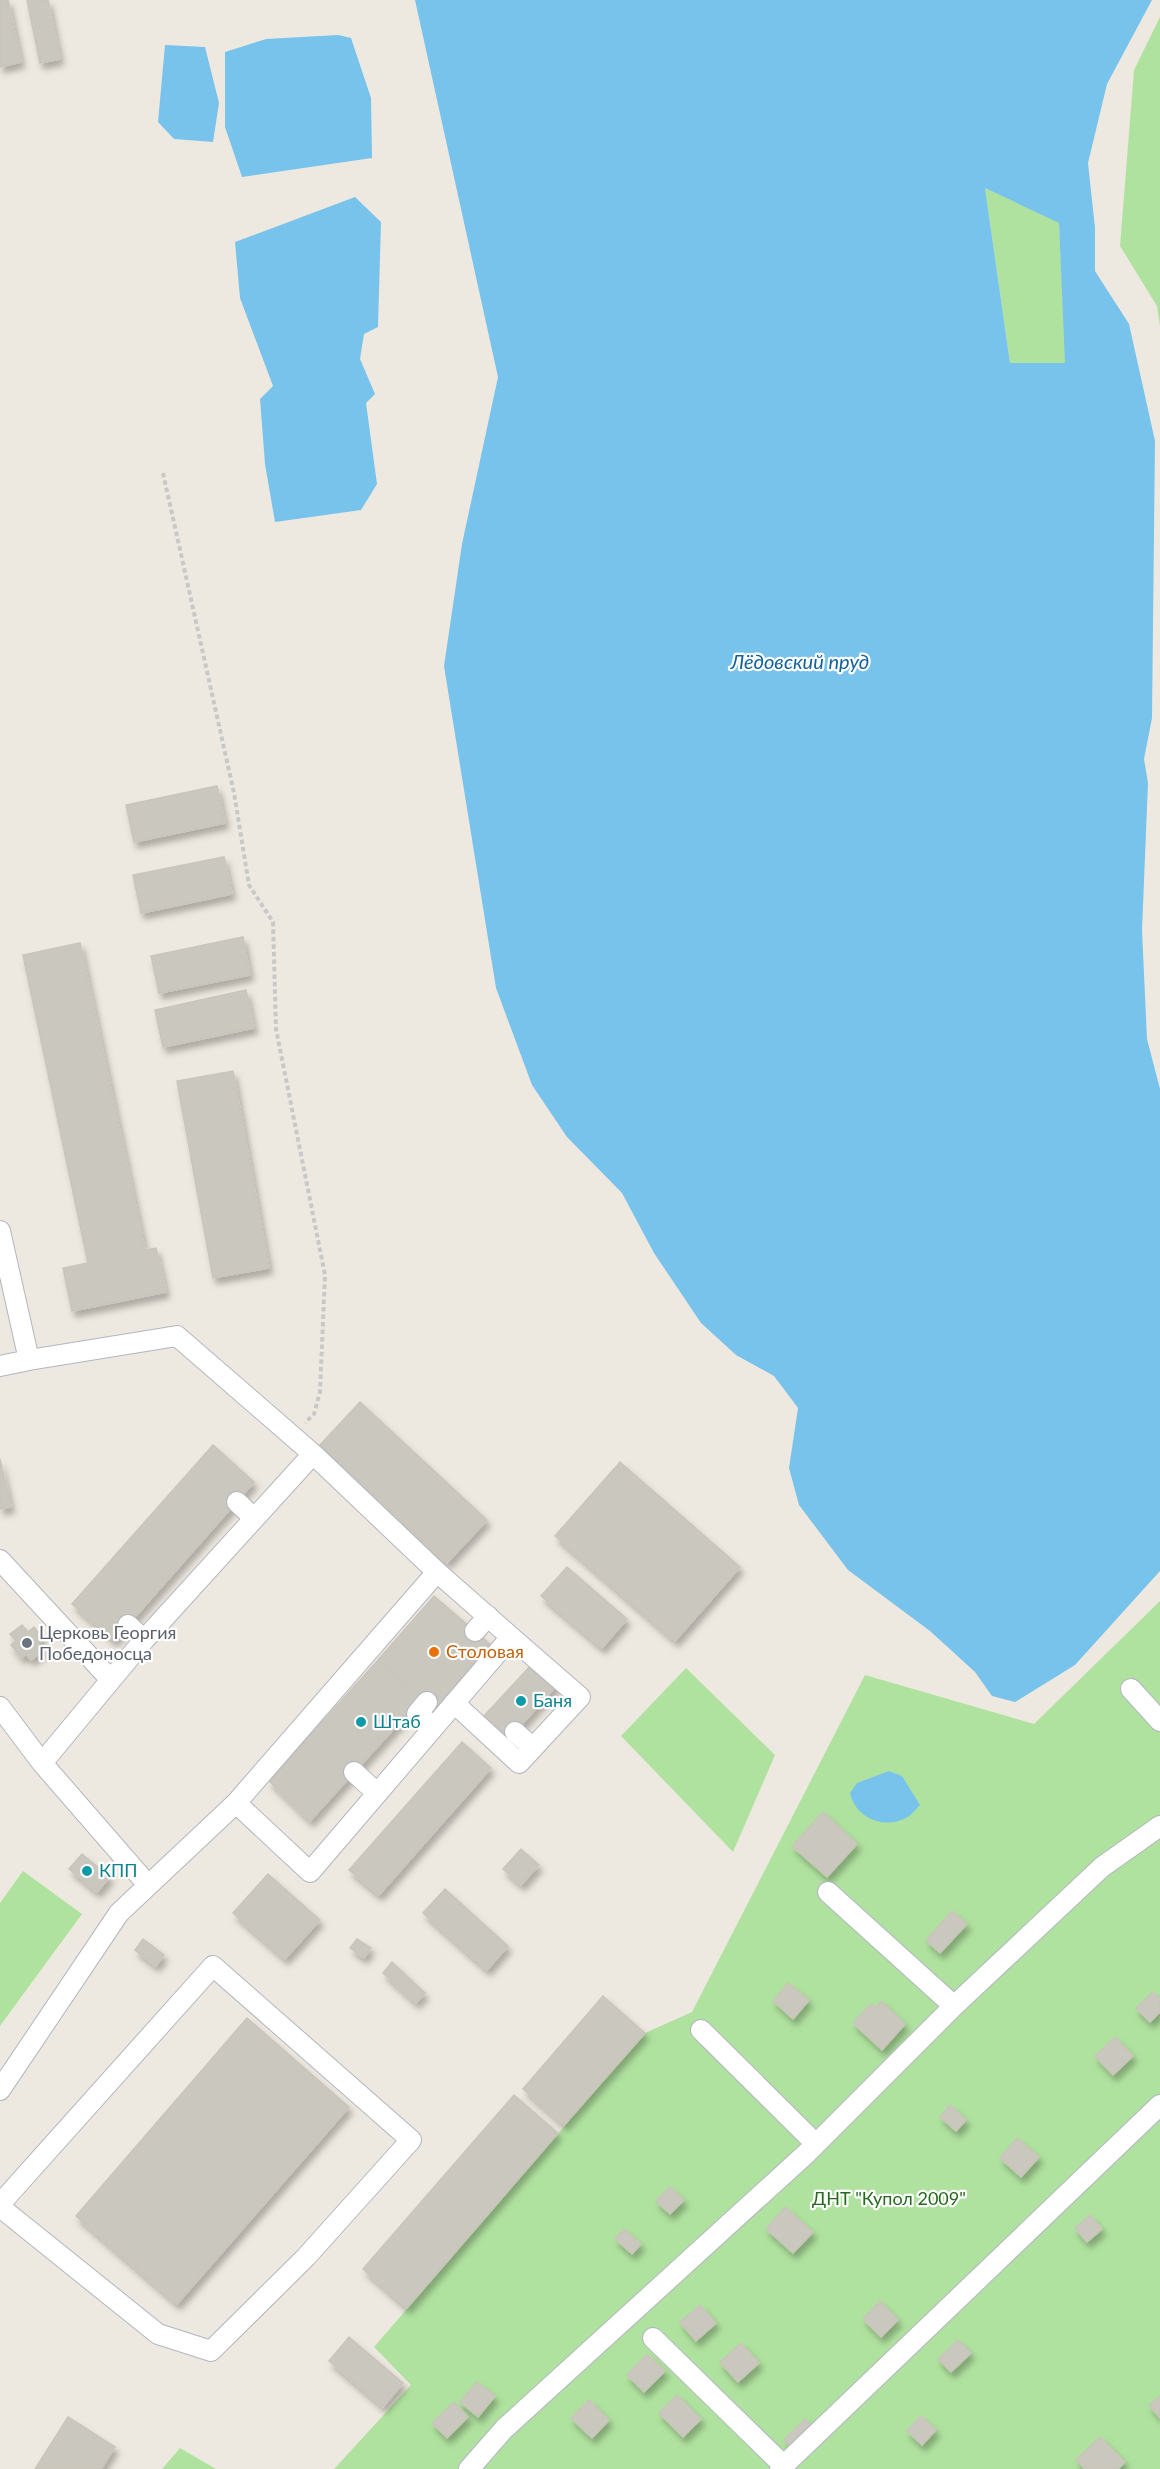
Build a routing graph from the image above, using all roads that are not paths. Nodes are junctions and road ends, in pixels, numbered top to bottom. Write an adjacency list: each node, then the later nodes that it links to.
1 (0, 1231): 2 (lane)
2 (29, 1360): 3 (lane); 4 (lane)
3 (0, 1366)
4 (312, 1454): 6 (lane); 8 (lane)
5 (237, 1502): 6 (lane)
6 (254, 1518): 13 (lane)
7 (0, 1560): 14 (lane)
8 (437, 1572): 9 (lane); 26 (lane)
9 (488, 1616): 11 (lane); 12 (lane)
10 (128, 1625): 13 (lane)
11 (475, 1631)
12 (511, 1637): 17 (lane); 22 (lane)
13 (144, 1640): 14 (lane)
14 (111, 1680): 23 (lane)
15 (1131, 1689): 19 (lane)
16 (427, 1702): 20 (lane)
17 (454, 1703): 20 (lane); 22 (lane)
18 (0, 1707): 23 (lane)
19 (1160, 1721)
20 (434, 1727): 25 (lane)
21 (514, 1732): 22 (lane)
22 (532, 1747)
23 (42, 1763): 28 (lane)
24 (354, 1772): 25 (lane)
25 (377, 1793): 26 (lane)
26 (236, 1803): 28 (lane)
27 (1160, 1826): 30 (lane)
28 (148, 1886): 32 (lane)
29 (828, 1892): 30 (lane)
30 (954, 2006): 34 (lane)
31 (701, 2030): 34 (lane)
32 (0, 2090)
33 (1160, 2105): 37 (lane)
34 (816, 2144): 38 (lane)
35 (0, 2206): 35 (lane)
36 (653, 2338): 37 (lane)
37 (782, 2467)
38 (469, 2469)

